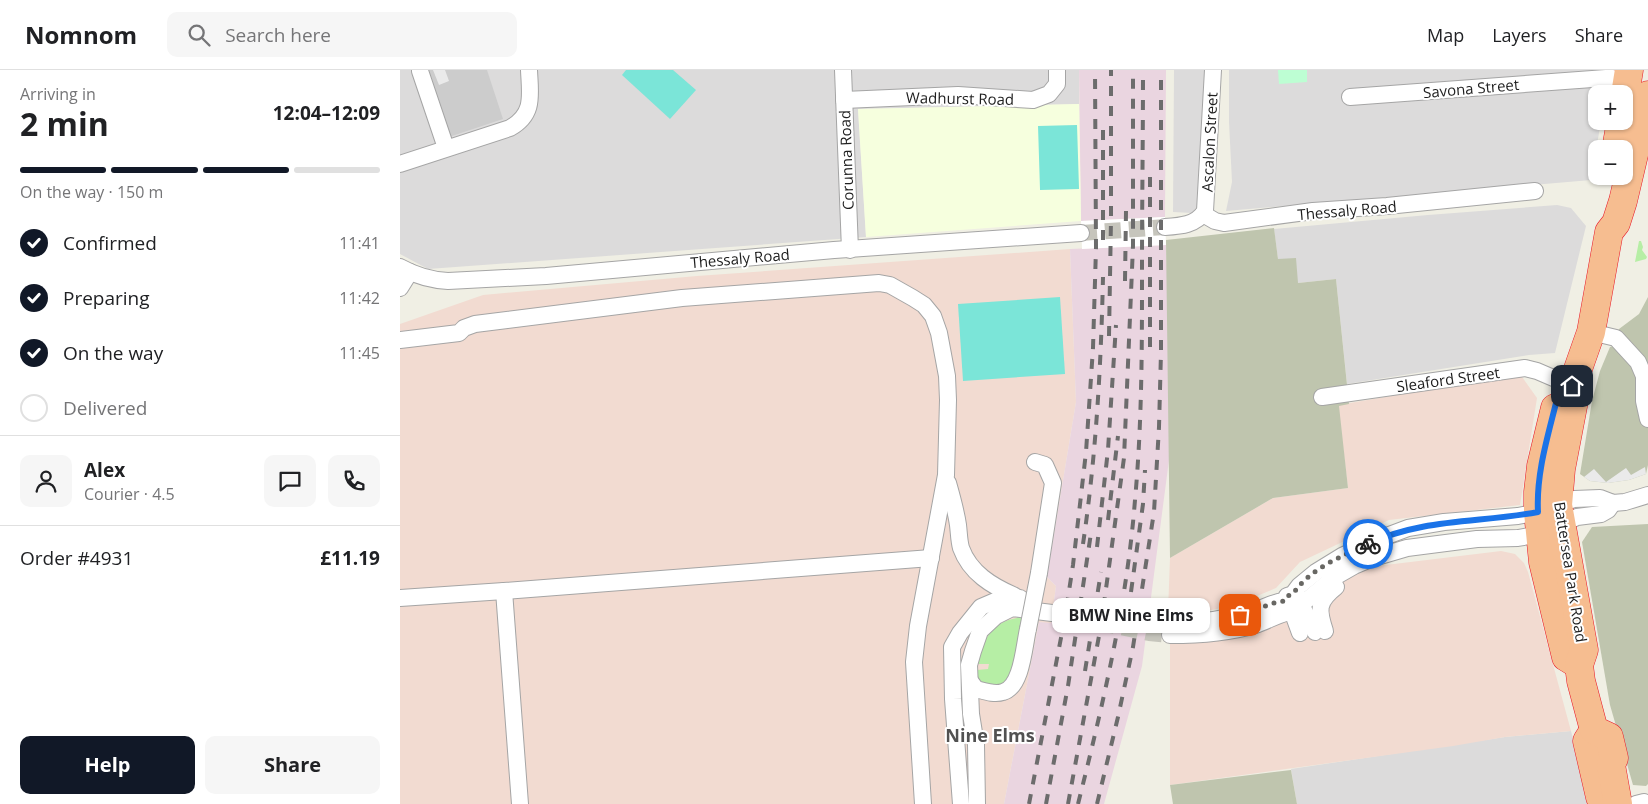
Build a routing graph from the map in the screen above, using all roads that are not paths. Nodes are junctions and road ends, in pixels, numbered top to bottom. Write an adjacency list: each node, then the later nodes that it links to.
1 (420, 70): 9 (street)
2 (529, 70): 9 (street)
3 (843, 70): 8 (street, Corunna Road)
4 (1057, 70): 8 (street, Wadhurst Road)
5 (1213, 70): 13 (street, Ascalon Street)
6 (1635, 89): 7 (street, Savona Street); 15 (highway, Battersea Park Road)
7 (1350, 97)
8 (844, 100): 17 (street, Corunna Road)
9 (446, 148): 10 (street)
10 (400, 164)
11 (1610, 185): 15 (highway, Battersea Park Road)
12 (1535, 191): 13 (street, Thessaly Road)
13 (1203, 214): 14 (street)
14 (1165, 227)
15 (1609, 232): 20 (highway, Battersea Park Road)
16 (1082, 233): 17 (street, Thessaly Road)
17 (850, 250): 18 (street, Thessaly Road)
18 (405, 270): 19 (street)
19 (400, 288)
20 (1597, 333): 22 (highway, Battersea Park Road); 24 (street)
21 (400, 340): 26 (street)
22 (1572, 388): 23 (street, Sleaford Street); 28 (highway, Battersea Park Road)
23 (1322, 398)
24 (1648, 419)
25 (1035, 462): 36 (street, bridge)
26 (946, 476): 29 (street); 33 (street)
27 (1648, 495): 28 (street)
28 (1550, 518): 30 (street); 34 (street); 37 (highway, Battersea Park Road)
29 (932, 558): 31 (street); 40 (street)
30 (1373, 558): 34 (street); 34 (street)
31 (504, 592): 32 (street); 39 (street)
32 (400, 598)
33 (1020, 598): 36 (street); 41 (street)
34 (1293, 603): 35 (street)
35 (1170, 629)
36 (970, 681): 42 (street)
37 (1594, 730): 38 (highway); 43 (highway, Battersea Park Road)
38 (1638, 803)
39 (520, 804)
40 (923, 804)
41 (961, 804)
42 (977, 804)
43 (1602, 804)

